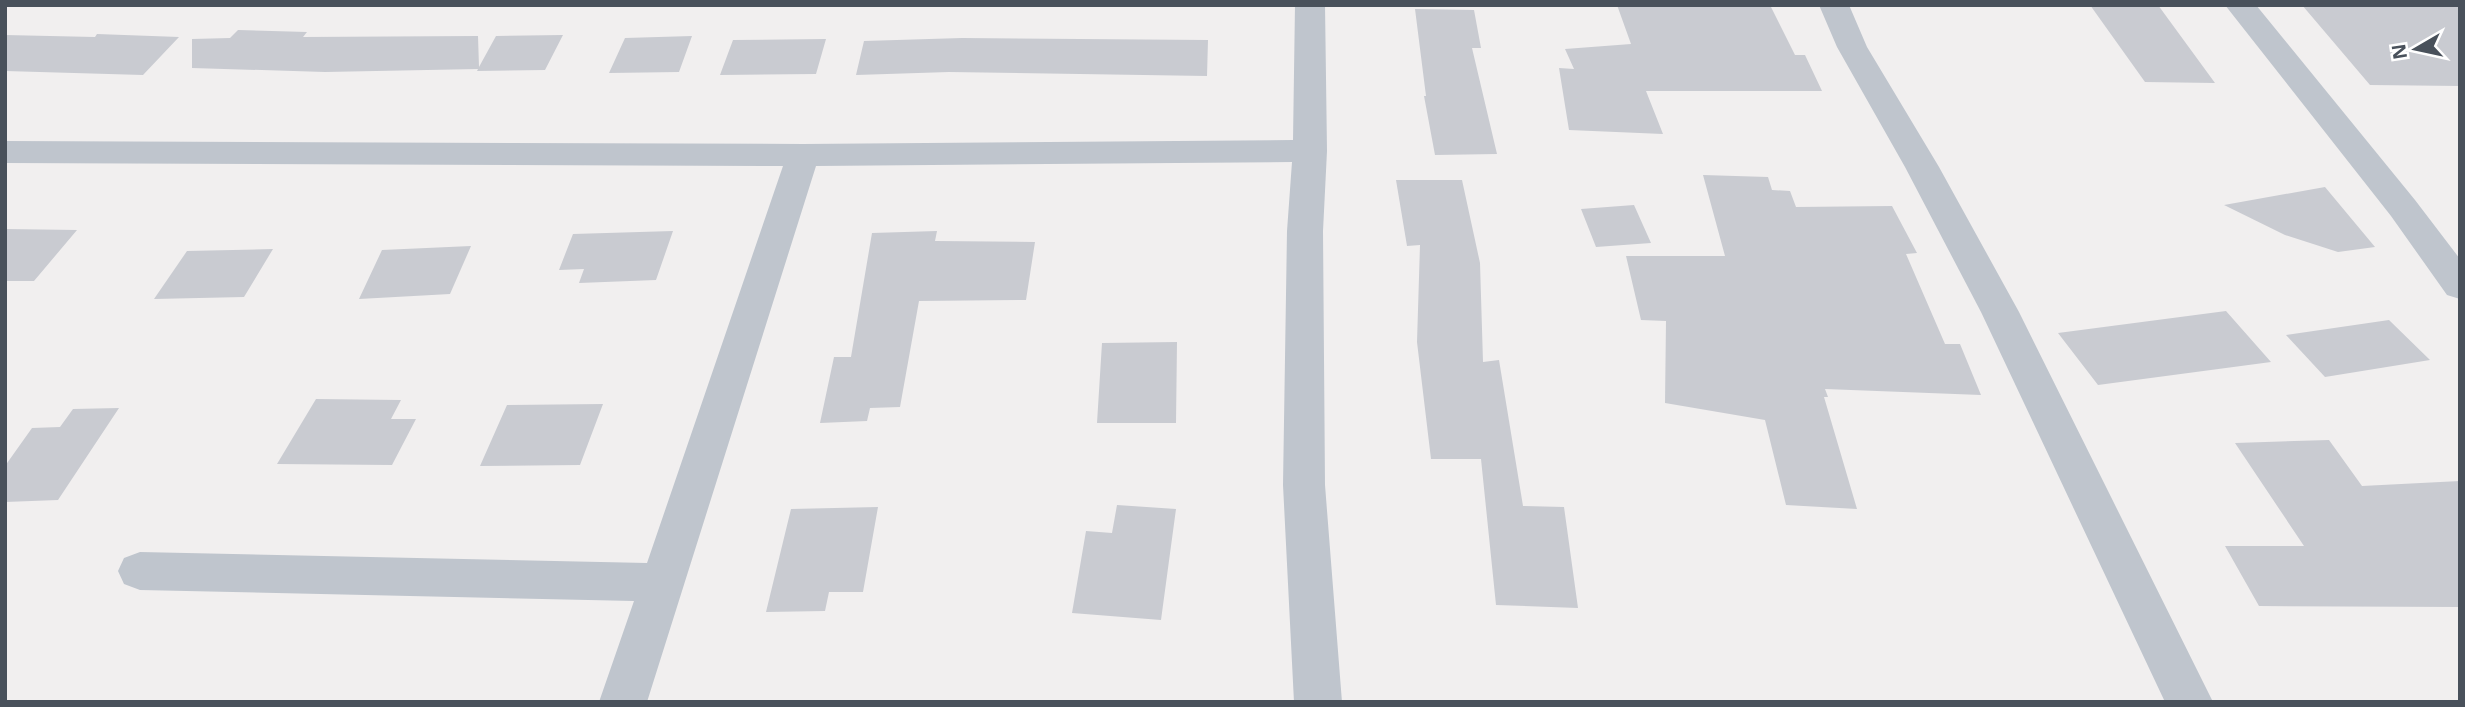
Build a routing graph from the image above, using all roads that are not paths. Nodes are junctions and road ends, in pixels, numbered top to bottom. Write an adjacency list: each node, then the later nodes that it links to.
1 (1310, 5): 4 (street)
2 (1834, 5): 12 (street)
3 (2240, 5): 7 (street)
4 (1310, 151): 6 (street); 11 (street)
5 (5, 152): 6 (street)
6 (803, 155): 9 (street)
7 (2460, 286)
8 (140, 571): 9 (street)
9 (662, 582): 10 (street)
10 (623, 702)
11 (1318, 702)
12 (2189, 702)

